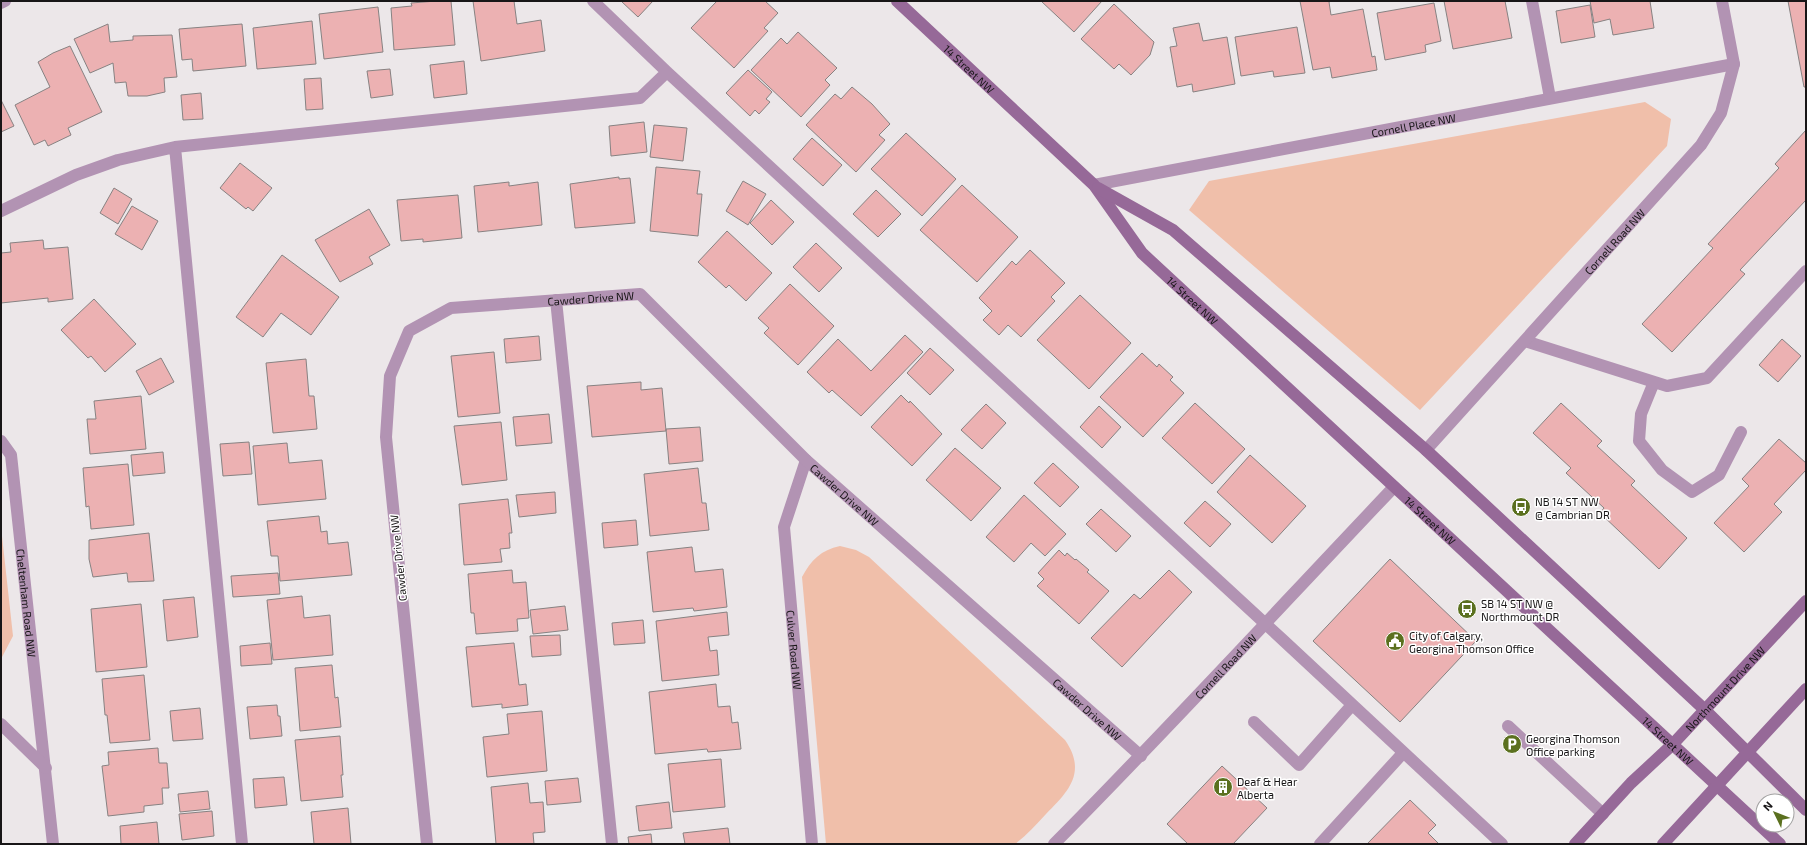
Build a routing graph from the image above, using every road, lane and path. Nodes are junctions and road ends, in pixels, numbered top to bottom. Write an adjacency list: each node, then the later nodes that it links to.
1 (5, 1): 6 (street)
2 (593, 1): 8 (street)
3 (897, 1): 11 (main road, 14 Street NW)
4 (1532, 1): 9 (street)
5 (1722, 1): 7 (street, Cornell Road NW)
6 (1, 3)
7 (1734, 64): 9 (street, Cornell Place NW); 15 (street, Cornell Road NW)
8 (667, 72): 10 (street); 23 (street)
9 (1550, 98): 11 (street, Cornell Place NW)
10 (174, 147): 12 (street); 39 (street)
11 (1094, 185): 19 (main road, 14 Street NW); 21 (main road, 14 Street NW)
12 (1, 211)
13 (1806, 271): 16 (street)
14 (556, 300): 20 (street, Cawder Drive NW); 40 (street, Cawder Drive NW); 41 (street)
15 (1525, 341): 16 (street); 19 (street, Cornell Road NW)
16 (1654, 382): 17 (street)
17 (1741, 432)
18 (1, 441): 34 (street, Cheltenham Road NW)
19 (1426, 450): 26 (main road, 14 Street NW)
20 (806, 460): 33 (street, Cawder Drive NW); 42 (street, Culver Road NW)
21 (1394, 487): 23 (street, Cornell Road NW); 30 (main road, 14 Street NW)
22 (1806, 601): 26 (main road, Northmount Drive NW)
23 (1264, 622): 25 (street); 33 (street, Cornell Road NW)
24 (1806, 689): 31 (main road)
25 (1352, 706): 27 (street); 32 (street)
26 (1705, 710): 30 (main road, Northmount Drive NW); 31 (main road, 14 Street NW)
27 (1254, 722)
28 (1, 724): 34 (street)
29 (1508, 726): 37 (street)
30 (1673, 744): 35 (main road, 14 Street NW); 37 (main road, Northmount Drive NW)
31 (1748, 752): 35 (main road); 36 (main road, 14 Street NW)
32 (1403, 753): 44 (street); 45 (street)
33 (1141, 756): 43 (street, Cornell Road NW)
34 (46, 768): 38 (street, Cheltenham Road NW)
35 (1717, 785): 47 (main road); 48 (main road, 14 Street NW)
36 (1806, 810)
37 (1603, 814): 46 (main road, Northmount Drive NW)
38 (53, 844)
39 (242, 844)
40 (427, 844)
41 (612, 844)
42 (812, 844)
43 (1054, 844)
44 (1320, 844)
45 (1502, 844)
46 (1575, 844)
47 (1663, 844)
48 (1780, 844)

